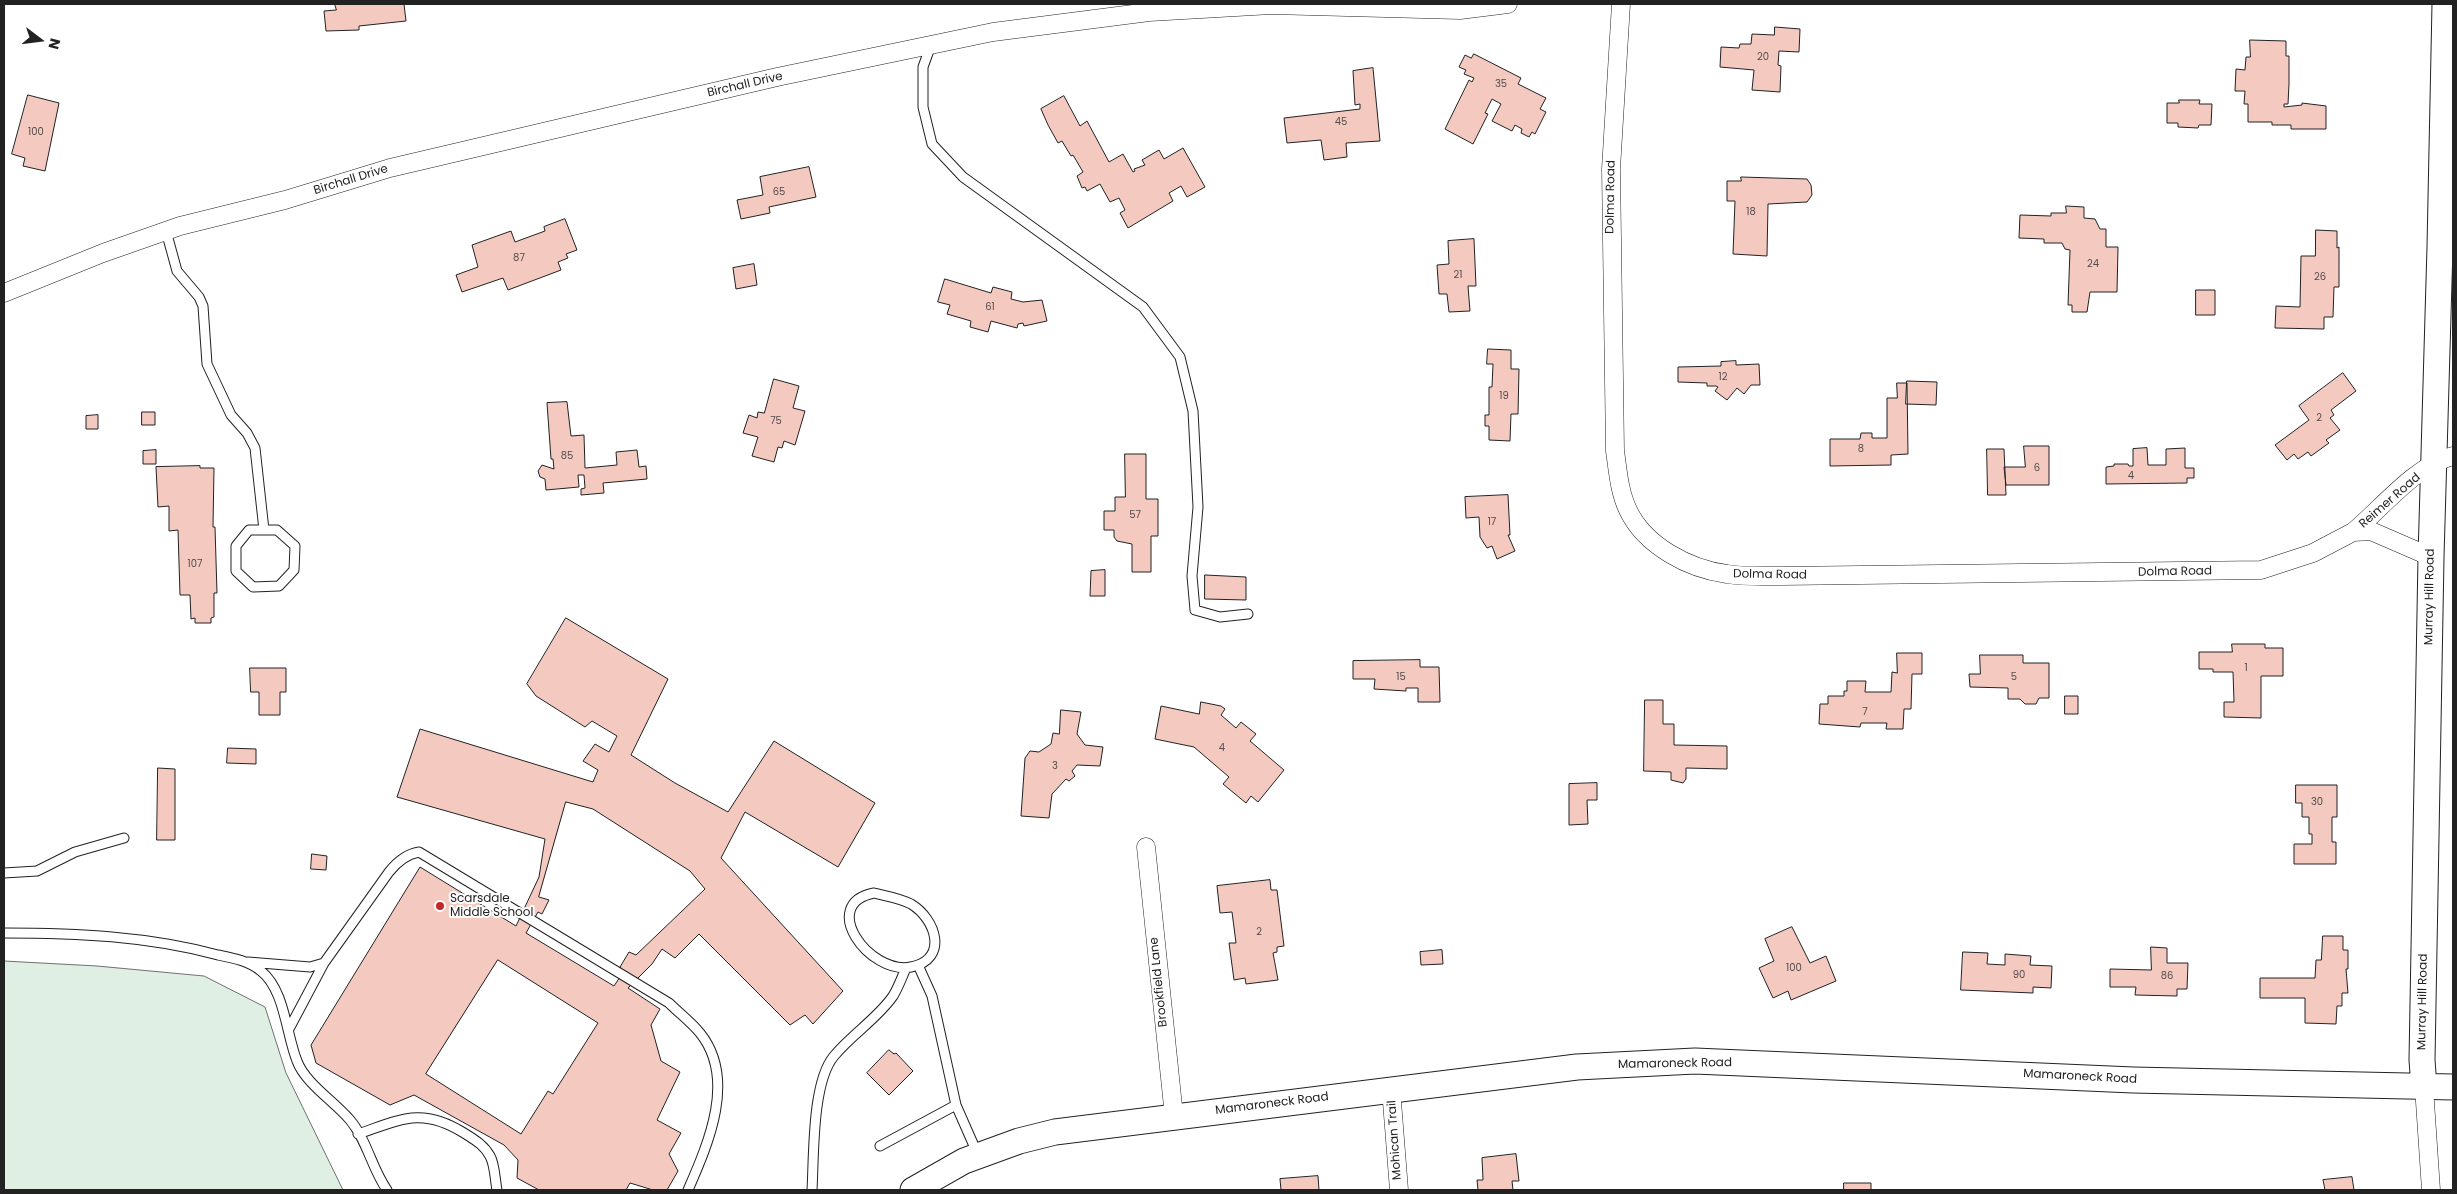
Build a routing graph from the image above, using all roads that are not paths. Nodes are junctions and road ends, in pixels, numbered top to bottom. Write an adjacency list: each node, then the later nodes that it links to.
1 (1508, 4): 4 (street, Birchall Drive)
2 (1622, 4): 9 (street, Dolma Road)
3 (2445, 4): 7 (street, Murray Hill Road)
4 (931, 45): 5 (street, Birchall Drive); 11 (lane)
5 (166, 231): 6 (street, Birchall Drive); 8 (lane)
6 (4, 293)
7 (2444, 460): 9 (street, Reimer Road); 10 (street, Murray Hill Road)
8 (264, 530): 8 (lane)
9 (2353, 532): 10 (street)
10 (2431, 557): 21 (street, Murray Hill Road)
11 (1248, 614)
12 (124, 838): 14 (lane)
13 (1146, 847): 25 (street, Brookfield Lane)
14 (4, 873)
15 (4, 932): 16 (lane)
16 (245, 962): 17 (lane); 20 (lane)
17 (324, 963): 20 (lane); 31 (lane)
18 (918, 965): 19 (lane); 19 (lane); 24 (lane)
19 (906, 968): 32 (lane)
20 (289, 1029): 26 (lane)
21 (2424, 1087): 22 (street, Mamaroneck Road); 23 (street, Mamaroneck Road); 35 (street, Murray Hill Road)
22 (2453, 1087)
23 (1391, 1089): 25 (street, Mamaroneck Road); 34 (street, Mohican Trail)
24 (956, 1105): 27 (lane); 28 (lane)
25 (1174, 1116): 28 (street, Mamaroneck Road)
26 (358, 1134): 29 (lane); 30 (lane)
27 (880, 1146)
28 (978, 1156): 33 (street, Mamaroneck Road)
29 (387, 1190)
30 (496, 1190)
31 (688, 1190)
32 (812, 1190)
33 (913, 1190)
34 (1399, 1190)
35 (2431, 1190)

